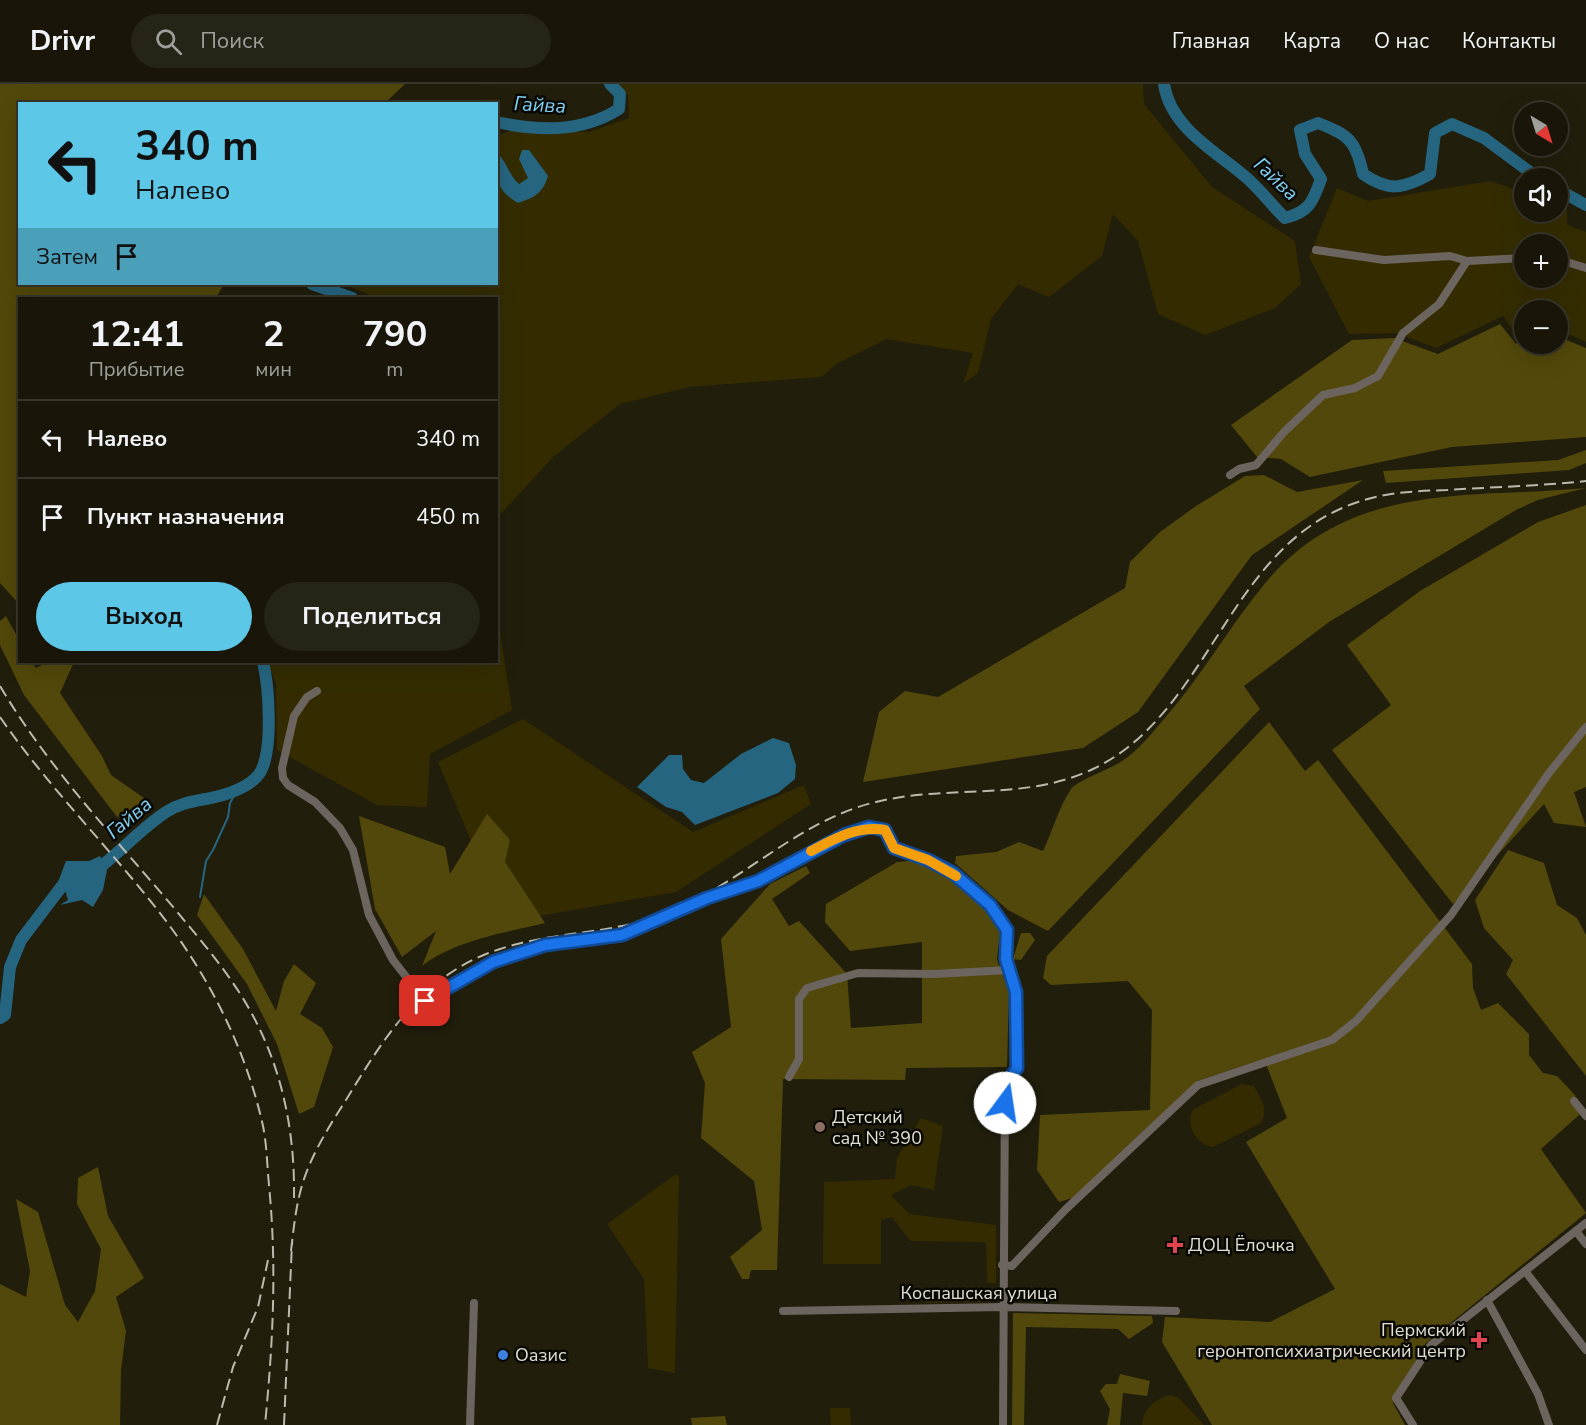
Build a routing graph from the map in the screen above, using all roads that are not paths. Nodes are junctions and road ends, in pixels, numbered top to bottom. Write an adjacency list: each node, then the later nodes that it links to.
1 (1316, 250): 3 (street)
2 (1514, 259): 3 (street)
3 (1467, 261): 6 (street)
4 (1568, 262): 5 (street)
5 (1586, 268)
6 (1230, 475)
7 (317, 691): 9 (street)
8 (1586, 727): 16 (street)
9 (1009, 970): 10 (street); 16 (street)
10 (789, 1077)
11 (1574, 1101): 12 (street)
12 (1586, 1116)
13 (1586, 1223): 14 (street)
14 (1576, 1231): 15 (street); 17 (street)
15 (1586, 1244)
16 (1002, 1265): 20 (street)
17 (1525, 1271): 18 (street); 23 (street)
18 (1487, 1300): 26 (street); 27 (street)
19 (474, 1303): 24 (street)
20 (1002, 1307): 21 (street, Коспашская улица); 22 (street, Коспашская улица); 25 (street)
21 (783, 1311)
22 (1176, 1311)
23 (1586, 1350)
24 (470, 1425)
25 (1003, 1425)
26 (1413, 1425)
27 (1549, 1425)

